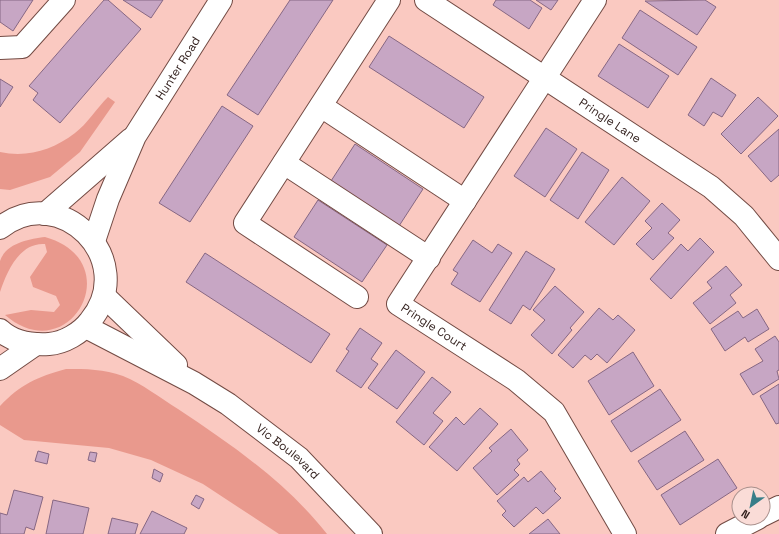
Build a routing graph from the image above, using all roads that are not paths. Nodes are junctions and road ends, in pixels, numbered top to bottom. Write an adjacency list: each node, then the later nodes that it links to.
1 (64, 0): 6 (street)
2 (221, 0): 9 (street, Hunter Road)
3 (389, 0): 8 (street)
4 (426, 0): 7 (street, Pringle Lane)
5 (595, 0): 7 (street, Pringle Court)
6 (0, 48)
7 (544, 78): 11 (street, Pringle Court); 16 (street, Pringle Lane)
8 (321, 106): 10 (street); 11 (street)
9 (135, 136): 12 (street, Hunter Road); 14 (street, Hunter Road)
10 (284, 163): 15 (street); 18 (street)
11 (465, 202): 15 (street, Pringle Court)
12 (44, 214): 13 (street); 14 (street)
13 (2, 224)
14 (94, 241): 17 (street)
15 (429, 258): 26 (street, Pringle Court)
16 (779, 259)
17 (104, 296): 19 (street); 23 (street, Vic Boulevard)
18 (356, 297)
19 (86, 327): 21 (street); 23 (street, Vic Boulevard)
20 (0, 330): 21 (street)
21 (36, 344): 22 (street)
22 (0, 369)
23 (194, 382): 25 (street, Vic Boulevard)
24 (742, 526): 27 (street)
25 (371, 534)
26 (625, 534)
27 (727, 534)

